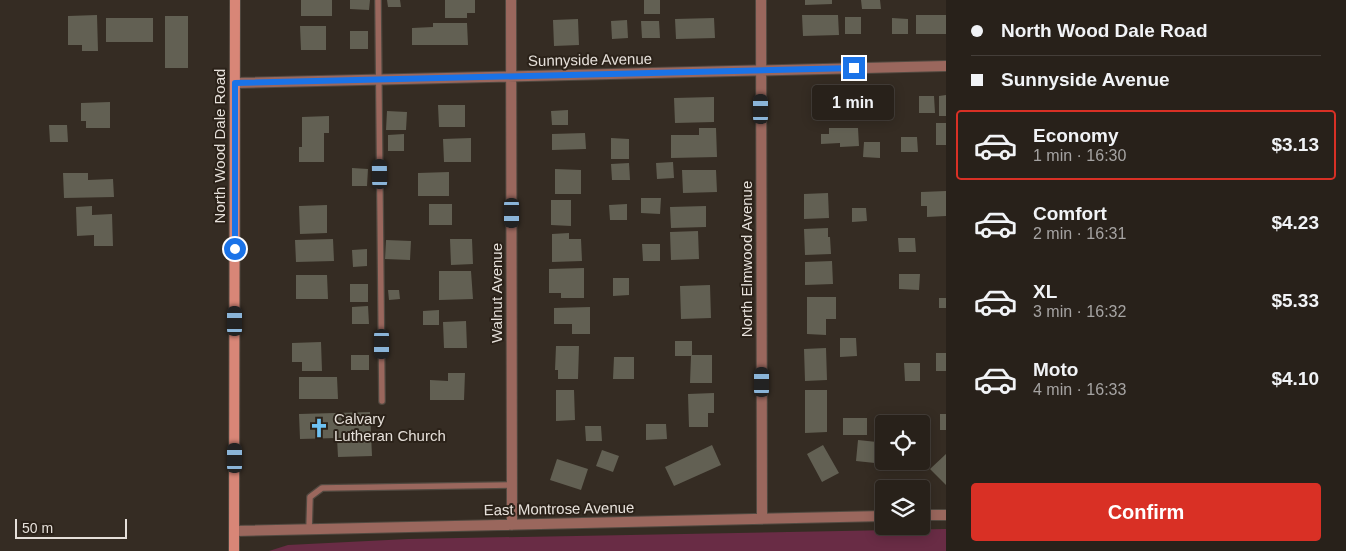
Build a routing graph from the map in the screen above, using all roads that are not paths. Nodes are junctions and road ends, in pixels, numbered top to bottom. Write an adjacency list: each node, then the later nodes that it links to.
1 (235, 0): 9 (main road, North Wood Dale Road)
2 (378, 0): 8 (lane)
3 (512, 0): 7 (street, Walnut Avenue)
4 (761, 0): 6 (street, North Elmwood Avenue)
5 (946, 66): 6 (street, Sunnyside Avenue)
6 (761, 70): 7 (street, Sunnyside Avenue); 15 (street, North Elmwood Avenue)
7 (512, 77): 8 (street, Sunnyside Avenue); 11 (street, Walnut Avenue)
8 (379, 80): 9 (street, Sunnyside Avenue); 10 (lane)
9 (235, 83): 18 (main road, North Wood Dale Road)
10 (382, 401)
11 (512, 485): 16 (street, Walnut Avenue); 17 (lane)
12 (930, 515): 13 (street)
13 (946, 515)
14 (875, 516): 15 (street, East Montrose Avenue)
15 (762, 519): 16 (street, East Montrose Avenue)
16 (512, 525): 17 (street, East Montrose Avenue)
17 (309, 530): 18 (street, East Montrose Avenue)
18 (235, 531): 19 (main road, North Wood Dale Road)
19 (234, 551)

